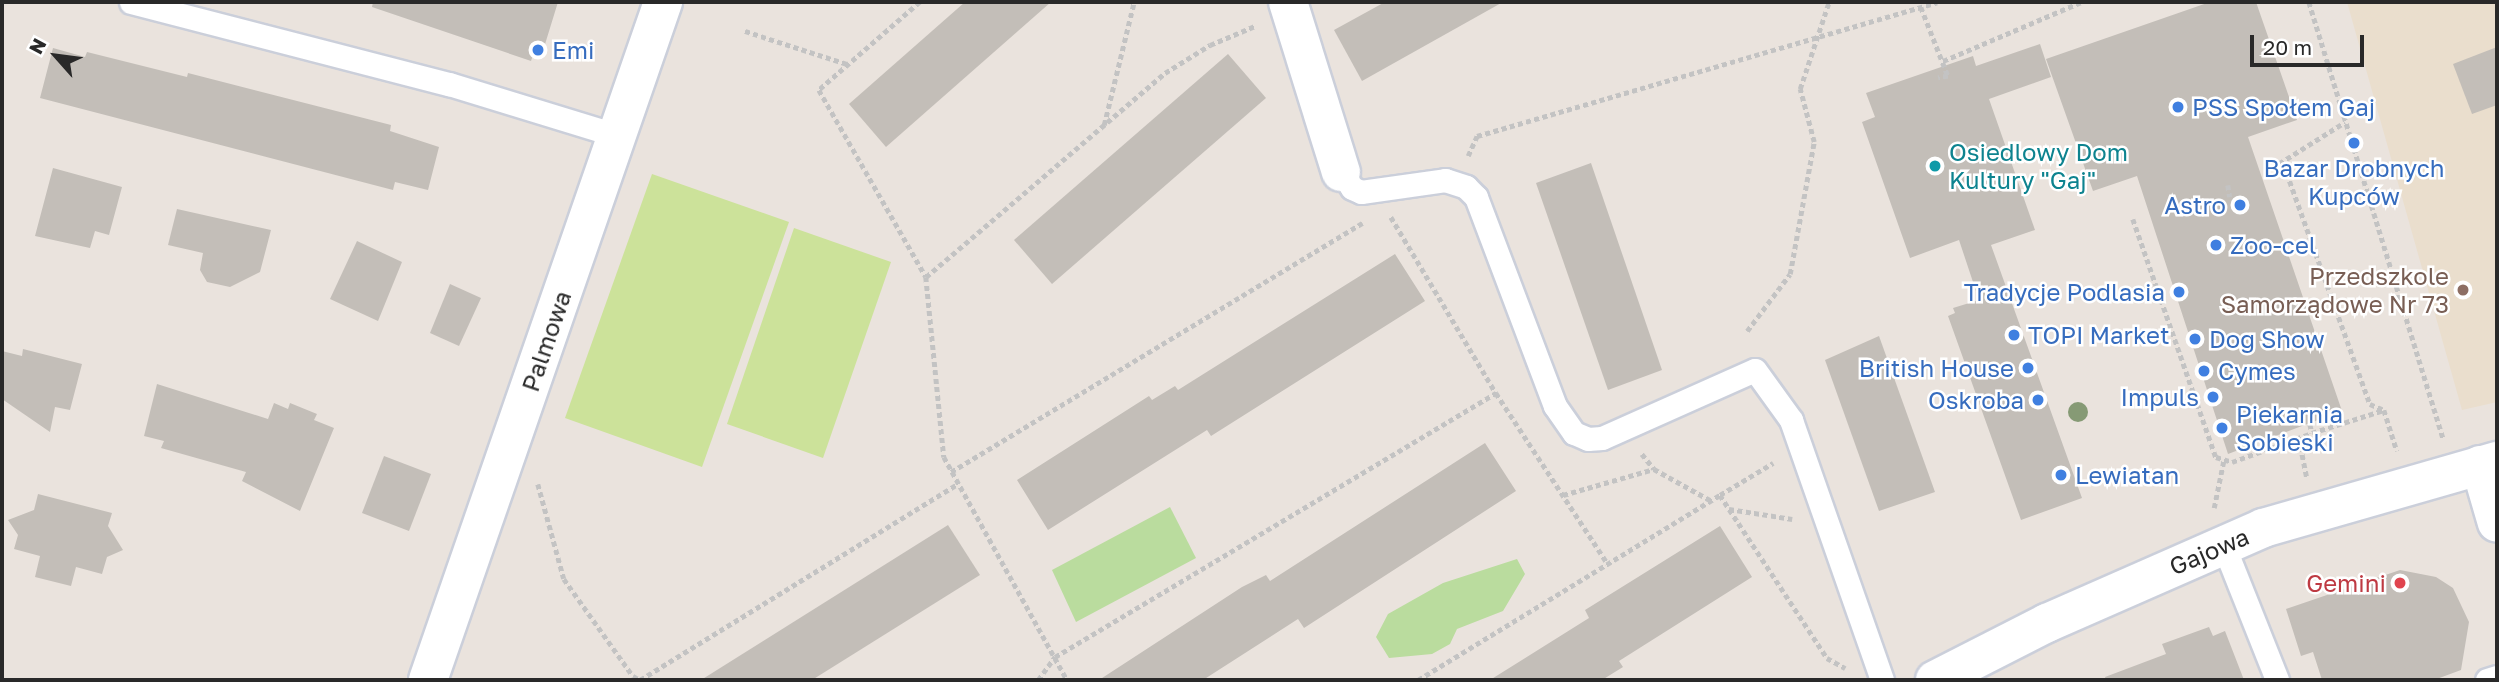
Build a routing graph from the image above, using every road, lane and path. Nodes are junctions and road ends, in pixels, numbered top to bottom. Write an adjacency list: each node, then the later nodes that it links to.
1 (131, 2): 18 (lane)
2 (663, 2): 18 (street, Palmowa)
3 (920, 2): 14 (path)
4 (1134, 2): 17 (path)
5 (1829, 2): 12 (path)
6 (1937, 2): 10 (path)
7 (2081, 2): 13 (path)
8 (2309, 2): 16 (path)
9 (1290, 7): 17 (path); 21 (street)
10 (1921, 7): 12 (path); 13 (path)
11 (745, 31): 14 (path)
12 (1816, 38): 22 (path); 28 (path)
13 (1943, 61): 15 (path)
14 (848, 64): 27 (path)
15 (1938, 78)
16 (2345, 122): 19 (path); 35 (path)
17 (1104, 125): 27 (path)
18 (616, 135): 56 (street, Palmowa)
19 (2284, 165): 20 (path); 30 (path)
20 (2272, 168)
21 (1341, 172): 25 (lane)
22 (1456, 182): 25 (lane); 32 (lane)
23 (2228, 185): 24 (path)
24 (2230, 198)
25 (1387, 201): 29 (path); 41 (path)
26 (2133, 219): 38 (path)
27 (926, 277): 41 (path)
28 (1747, 331)
29 (1496, 393): 45 (path); 53 (path)
30 (2384, 410): 33 (path); 37 (path)
31 (2310, 424): 33 (path)
32 (1622, 429): 36 (lane); 40 (path)
33 (2312, 433): 34 (path)
34 (2299, 438): 38 (path); 43 (path)
35 (2444, 439)
36 (1800, 447): 46 (path); 50 (lane)
37 (2399, 455)
38 (2224, 459): 51 (path)
39 (2489, 463): 49 (street); 51 (street, Gajowa)
40 (1654, 468): 45 (path); 47 (path)
41 (951, 472): 44 (path)
42 (536, 476): 57 (path)
43 (2308, 482)
44 (956, 485): 53 (path); 57 (path)
45 (1563, 495): 52 (path)
46 (1720, 495): 47 (path); 48 (path)
47 (1710, 500): 52 (path)
48 (1729, 509): 50 (path); 54 (path)
49 (2497, 523)
50 (1827, 525): 61 (lane)
51 (2218, 528): 62 (street, Gajowa); 63 (lane)
52 (1608, 564): 60 (path)
53 (1055, 657): 58 (path); 59 (path)
54 (1854, 673)
55 (2497, 677): 64 (lane)
56 (428, 680)
57 (640, 680)
58 (1038, 680)
59 (1067, 680)
60 (1418, 680)
61 (1882, 680)
62 (1935, 680)
63 (2277, 680)
64 (2487, 680)

